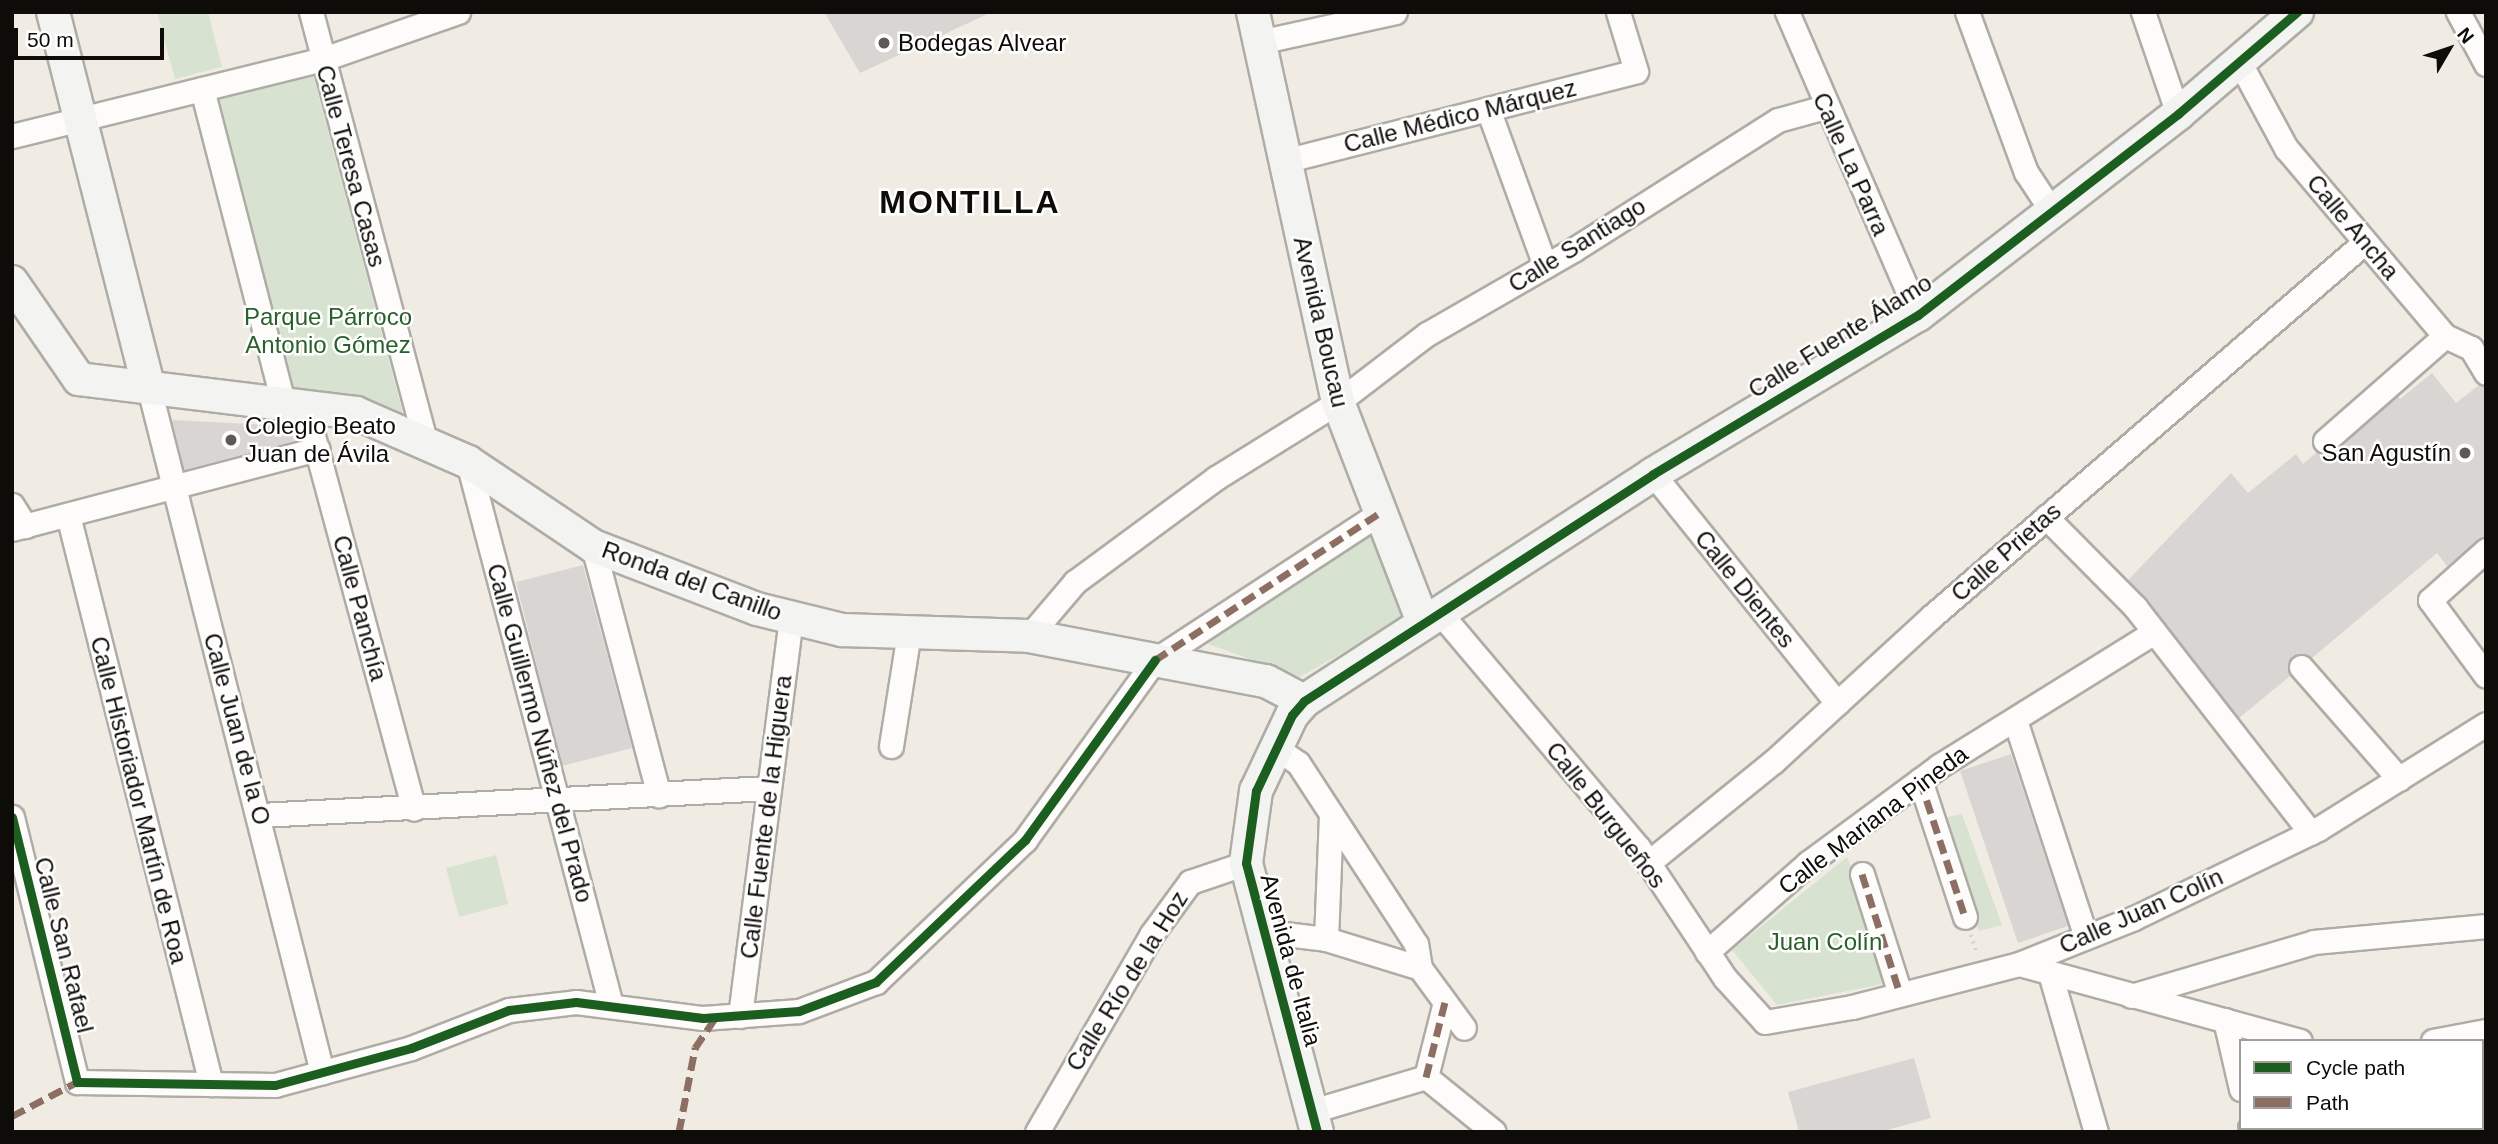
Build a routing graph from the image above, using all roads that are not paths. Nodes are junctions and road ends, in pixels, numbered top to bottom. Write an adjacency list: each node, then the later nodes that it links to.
1 (53, 12): 20 (street)
2 (311, 12): 13 (street, Calle Teresa Casas)
3 (458, 12): 13 (street)
4 (1395, 12): 11 (street)
5 (1618, 12): 18 (street, Calle Médico Márquez)
6 (1787, 12): 17 (street, Calle La Parra)
7 (1967, 12): 23 (street)
8 (2143, 12): 19 (street)
9 (2297, 12): 14 (street, Calle Fuente Álamo)
10 (2458, 12): 15 (street)
11 (1365, 16): 12 (street)
12 (1256, 27): 22 (street, Avenida Boucau)
13 (323, 59): 16 (street); 33 (street, Calle Teresa Casas)
14 (2240, 63): 19 (street, Calle Fuente Álamo); 24 (street, Calle Ancha)
15 (2486, 64)
16 (202, 89): 20 (street); 32 (street, Calle Panchía)
17 (1825, 107): 25 (street, Calle Santiago); 27 (street, Calle La Parra)
18 (1488, 109): 22 (street, Calle Médico Márquez); 25 (street)
19 (2178, 114): 23 (street, Calle Fuente Álamo)
20 (80, 119): 21 (street); 30 (street)
21 (12, 136)
22 (1284, 161): 31 (street, Avenida Boucau)
23 (2052, 210): 27 (street, Calle Fuente Álamo)
24 (2365, 242): 28 (street, Calle Ancha); 42 (street, Calle Prietas)
25 (1545, 266): 31 (street, Calle Santiago)
26 (12, 282): 30 (street, Ronda del Canillo)
27 (1918, 315): 37 (street, Calle Fuente Álamo)
28 (2445, 336): 29 (street, Calle Ancha); 34 (street)
29 (2486, 373)
30 (149, 388): 32 (street, Ronda del Canillo); 38 (street, Calle Juan de la O)
31 (1338, 402): 40 (street, Avenida Boucau); 50 (street, Calle Santiago)
32 (295, 406): 33 (street, Ronda del Canillo); 35 (street, Calle Panchía)
33 (425, 440): 36 (street, Ronda del Canillo)
34 (2325, 441)
35 (318, 449): 38 (street); 65 (street, Calle Panchía)
36 (468, 462): 44 (street, Ronda del Canillo); 64 (street, Calle Guillermo Núñez del Prado)
37 (1653, 474): 47 (street, Calle Fuente Álamo); 55 (street, Calle Dientes)
38 (174, 490): 41 (street); 67 (street, Calle Juan de la O)
39 (12, 505): 43 (street)
40 (1381, 512): 47 (street, Avenida Boucau); 51 (street)
41 (68, 515): 43 (street); 96 (street, Calle Historiador Martín de Roa)
42 (2046, 517): 49 (street); 55 (street, Calle Prietas)
43 (19, 527)
44 (593, 546): 46 (street, Ronda del Canillo); 63 (street)
45 (2486, 550): 53 (street)
46 (791, 618): 48 (street, Ronda del Canillo); 62 (street, Calle Fuente de la Higuera)
47 (1432, 618): 54 (street, Avenida de Italia); 71 (street, Calle Burgueños)
48 (909, 632): 50 (street, Ronda del Canillo); 58 (street)
49 (2154, 632): 56 (street, Calle Mariana Pineda); 69 (street)
50 (1029, 636): 51 (street, Ronda del Canillo)
51 (1154, 660): 54 (street, Ronda del Canillo); 86 (street)
52 (2301, 667): 60 (street)
53 (2486, 676)
54 (1304, 701): 59 (street, Avenida de Italia)
55 (1837, 703): 71 (street, Calle Prietas)
56 (2015, 720): 61 (street, Calle Mariana Pineda); 76 (street)
57 (2486, 724): 60 (street, Calle Juan Colín)
58 (891, 746)
59 (1274, 747): 66 (street); 70 (street, Avenida de Italia)
60 (2399, 779): 69 (street, Calle Juan Colín)
61 (1920, 780): 73 (street); 78 (street, Calle Mariana Pineda)
62 (769, 788): 63 (street); 86 (street, Calle Fuente de la Higuera)
63 (659, 795): 64 (street)
64 (559, 803): 65 (street); 85 (street, Calle Guillermo Núñez del Prado)
65 (414, 809): 67 (street)
66 (1331, 814): 77 (street); 80 (street)
67 (260, 815): 93 (street, Calle Juan de la O)
68 (12, 817): 96 (street, Calle San Rafael)
69 (2311, 833): 76 (street, Calle Juan Colín)
70 (1246, 863): 75 (street, Avenida de Italia); 98 (street, Calle Río de la Hoz)
71 (1648, 863): 78 (street, Calle Burgueños)
72 (1862, 874): 82 (street)
73 (1965, 916)
74 (2486, 926): 83 (street)
75 (1261, 931): 77 (street); 97 (street, Avenida de Italia)
76 (2086, 937): 79 (street, Calle Juan Colín)
77 (1326, 939): 80 (street)
78 (1707, 952): 88 (street, Calle Burgueños)
79 (2018, 964): 81 (street); 82 (street, Calle Juan Colín)
80 (1420, 968): 84 (street)
81 (2050, 973): 83 (street); 100 (street)
82 (1900, 994): 88 (street, Calle Juan Colín)
83 (2131, 996): 87 (street)
84 (1445, 1002): 89 (street); 94 (street)
85 (611, 1005): 86 (street); 93 (street)
86 (740, 1016)
87 (2225, 1020): 91 (street); 95 (street)
88 (1765, 1022)
89 (1464, 1028)
90 (2486, 1031): 92 (street)
91 (2293, 1039)
92 (2444, 1039)
93 (322, 1072): 96 (street)
94 (1426, 1077): 97 (street); 99 (street)
95 (2239, 1080)
96 (211, 1084)
97 (1314, 1121)
98 (1037, 1132)
99 (1494, 1132)
100 (2096, 1132)

